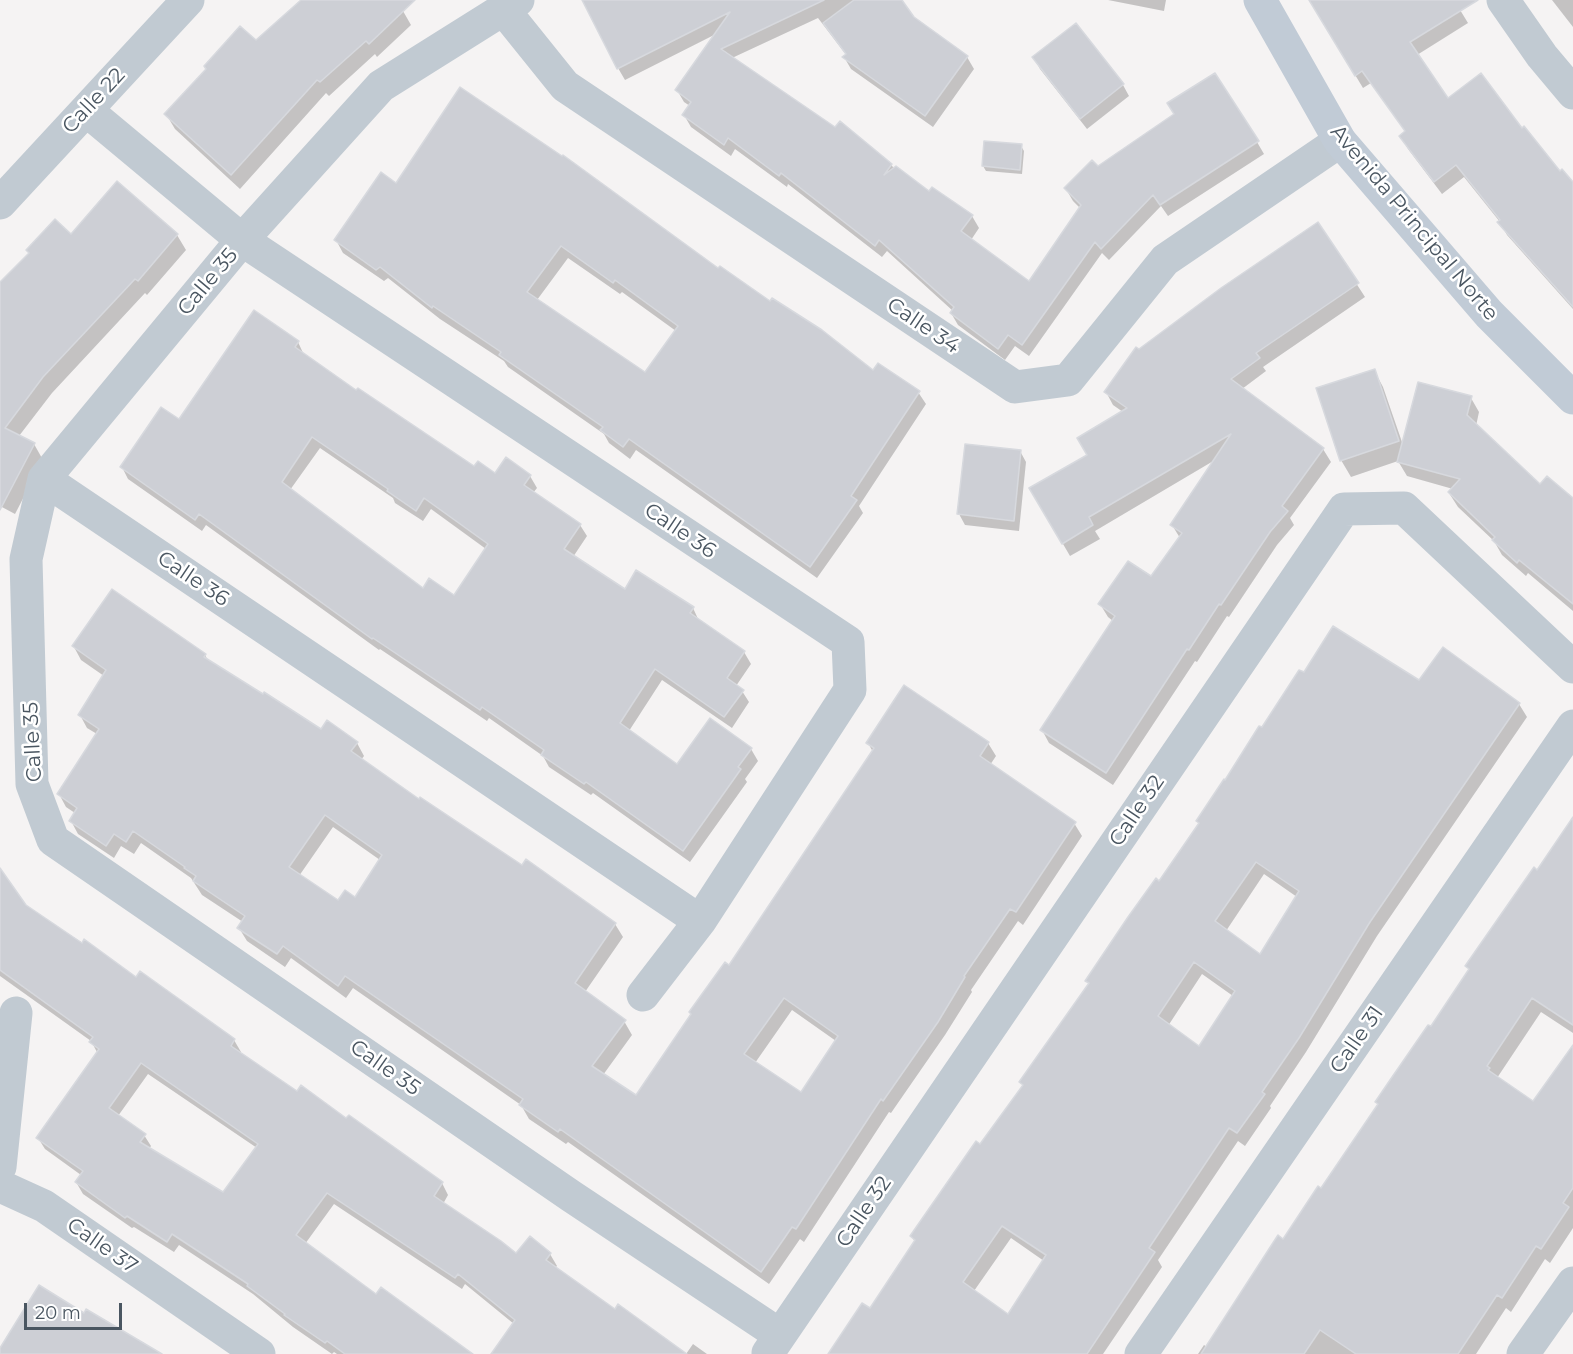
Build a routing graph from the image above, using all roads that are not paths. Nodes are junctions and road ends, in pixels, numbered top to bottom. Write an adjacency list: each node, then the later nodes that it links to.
1 (188, 0): 6 (street, Calle 22)
2 (1260, 0): 7 (street, Avenida Principal Norte)
3 (1503, 0): 5 (street)
4 (510, 5): 7 (street, Calle 34); 9 (street, Calle 35)
5 (1573, 93)
6 (86, 110): 8 (street, Calle 22); 9 (street)
7 (1340, 141): 10 (street, Avenida Principal Norte)
8 (0, 203)
9 (242, 240): 11 (street, Calle 35); 14 (street, Calle 36)
10 (1573, 398)
11 (44, 479): 14 (street, Calle 36); 20 (street, Calle 35)
12 (1573, 667): 20 (street, Calle 32)
13 (1573, 726): 22 (street, Calle 31)
14 (700, 921): 15 (street, Calle 36)
15 (643, 994)
16 (16, 1013): 17 (street)
17 (0, 1167)
18 (0, 1186): 21 (street, Calle 37)
19 (1573, 1283): 23 (street)
20 (773, 1345)
21 (258, 1354)
22 (1141, 1354)
23 (1524, 1354)

